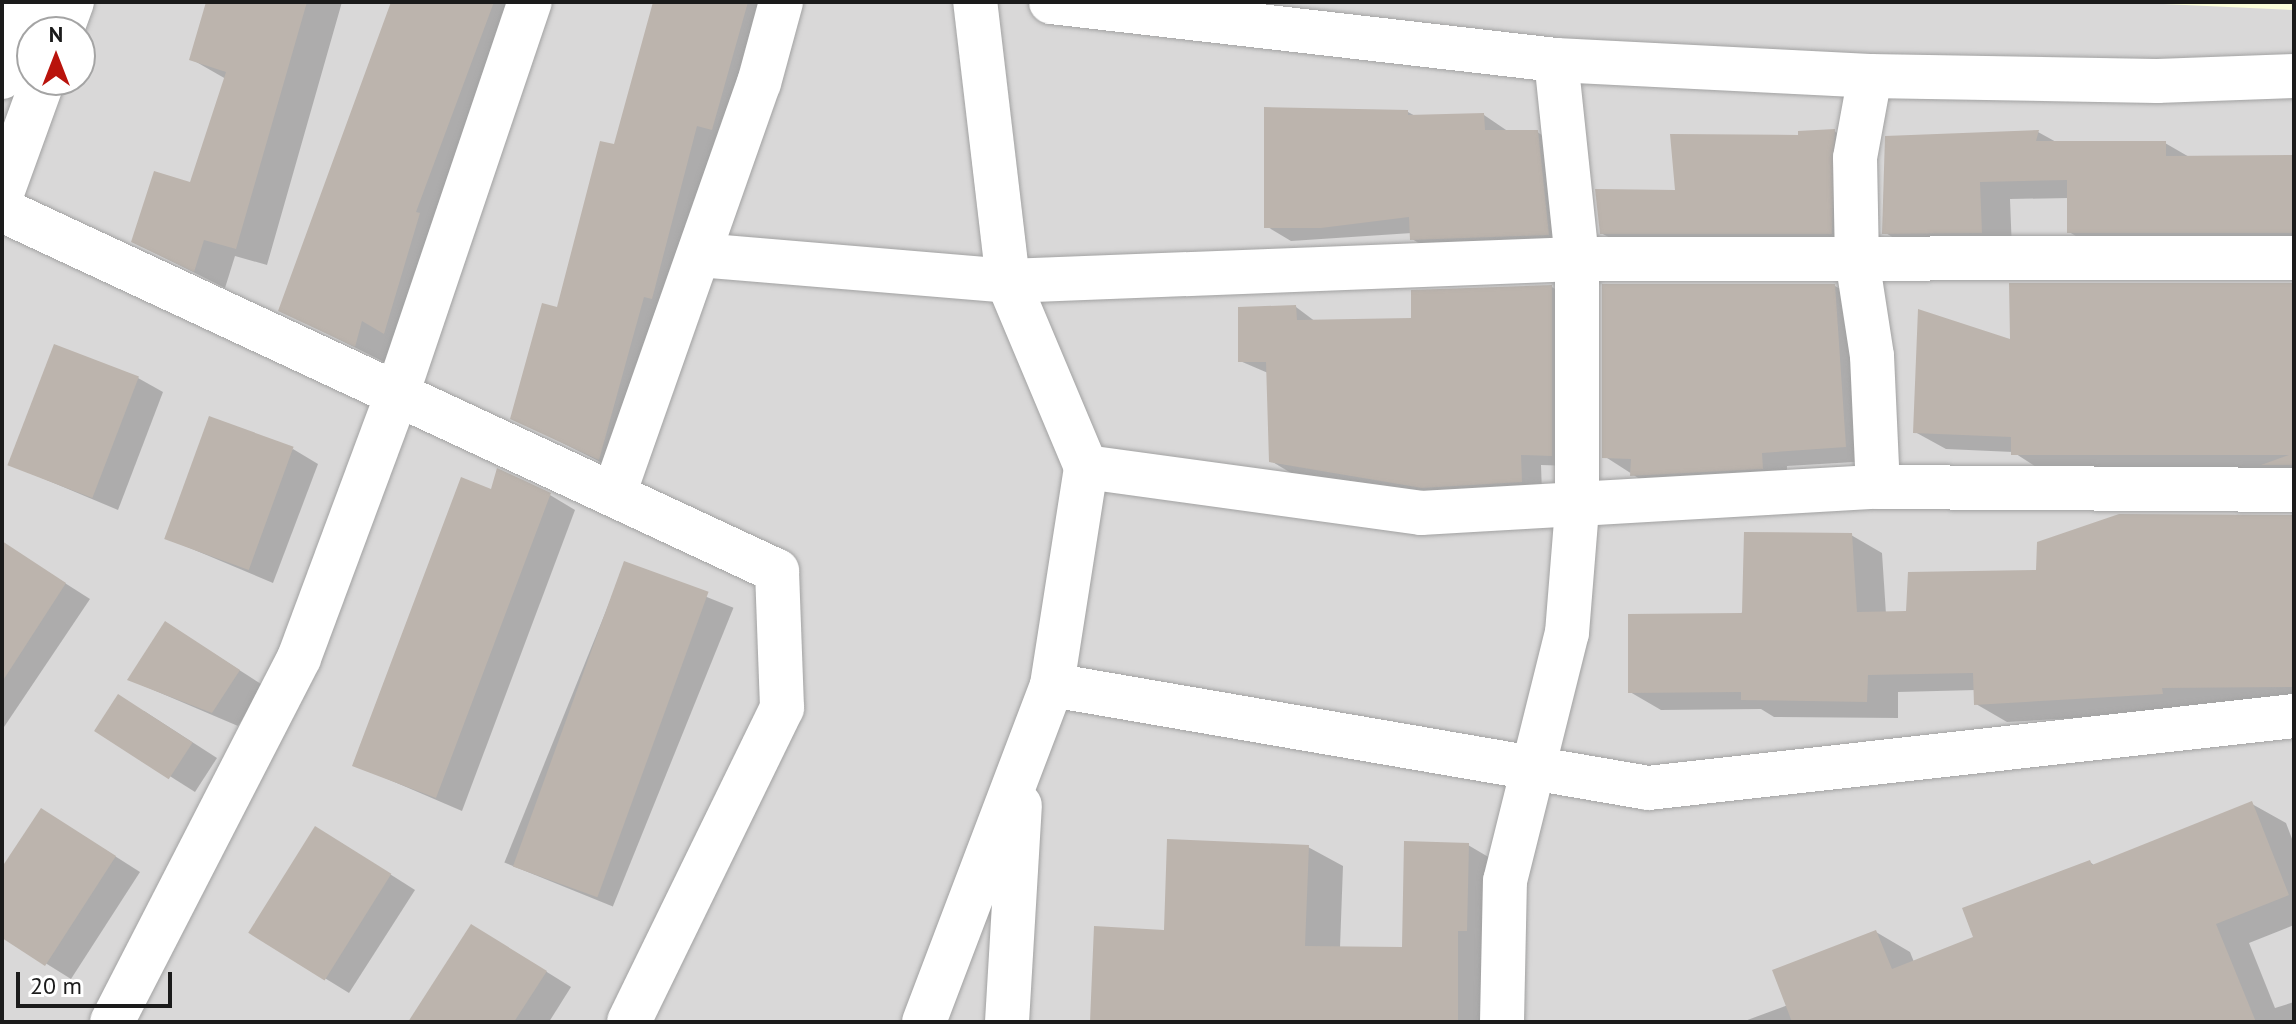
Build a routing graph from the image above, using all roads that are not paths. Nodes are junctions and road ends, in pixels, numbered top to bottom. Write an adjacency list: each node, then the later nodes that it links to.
1 (28, 2): 9 (street)
2 (530, 2): 18 (street)
3 (781, 2): 13 (street)
4 (975, 2): 17 (street)
5 (1051, 2): 6 (street)
6 (1556, 60): 7 (street); 15 (street)
7 (1870, 76): 8 (street); 16 (street)
8 (2294, 76)
9 (2, 77)
10 (37, 96): 11 (street)
11 (2, 193)
12 (2, 210): 18 (street)
13 (699, 255): 17 (street); 22 (street)
14 (2294, 258): 16 (street)
15 (1577, 259): 16 (street); 17 (street); 23 (street)
16 (1857, 259): 20 (street)
17 (1008, 281): 19 (street)
18 (397, 394): 22 (street); 28 (street)
19 (1086, 467): 23 (street); 24 (street)
20 (1878, 487): 21 (street); 23 (street)
21 (2294, 490)
22 (614, 494): 29 (street)
23 (1577, 508): 27 (street)
24 (1052, 685): 26 (street); 27 (street)
25 (2294, 716): 27 (street)
26 (1023, 761): 30 (street); 31 (street)
27 (1534, 771): 32 (street)
28 (112, 1022)
29 (629, 1022)
30 (924, 1022)
31 (1007, 1022)
32 (1502, 1022)

